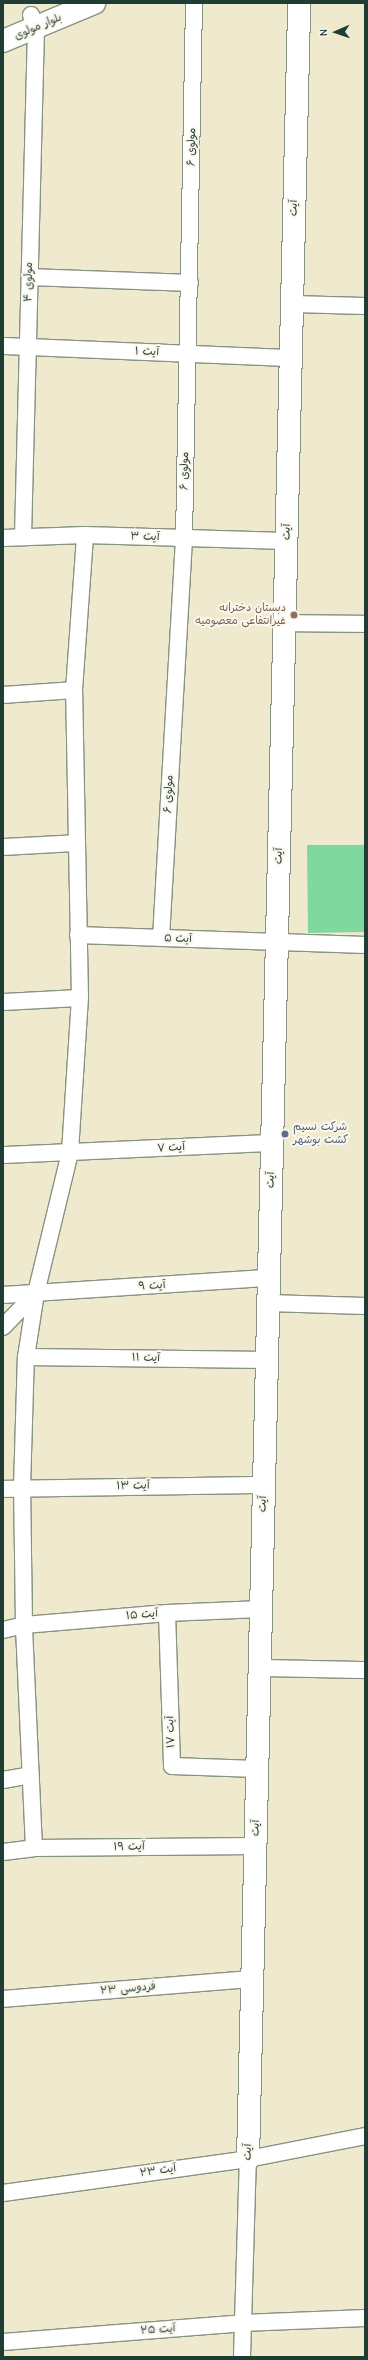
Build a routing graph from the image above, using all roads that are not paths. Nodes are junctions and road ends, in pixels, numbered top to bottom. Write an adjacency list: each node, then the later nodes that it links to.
1 (59, 3): 5 (street, بلوار مولوی)
2 (94, 3): 5 (street, بلوار مولوی)
3 (194, 3): 9 (street, مولوی ۶)
4 (299, 3): 10 (street, آیت)
5 (33, 21): 6 (street, بلوار مولوی); 7 (street, بلوار مولوی); 8 (street, مولوی ۴)
6 (3, 27)
7 (3, 42)
8 (30, 277): 9 (street); 13 (street, مولوی ۴)
9 (190, 283): 14 (street, مولوی ۶)
10 (292, 304): 11 (street); 15 (street, آیت)
11 (365, 306)
12 (3, 346): 13 (street, آیت ۱)
13 (28, 347): 14 (street, آیت ۱); 17 (street, مولوی ۴)
14 (188, 354): 15 (street, آیت ۱); 19 (street, مولوی ۶)
15 (291, 358): 20 (street, آیت)
16 (86, 535): 17 (street, آیت ۳); 19 (street, آیت ۳); 23 (street)
17 (23, 536): 18 (street, آیت ۳)
18 (3, 538)
19 (184, 538): 20 (street, آیت ۳); 28 (street, مولوی ۶)
20 (286, 541): 21 (street, آیت)
21 (284, 623): 22 (street); 29 (street, آیت)
22 (365, 624)
23 (74, 690): 24 (street); 25 (street)
24 (3, 695)
25 (76, 843): 26 (street); 27 (street)
26 (3, 847)
27 (78, 935): 28 (street, آیت ۵); 31 (street)
28 (161, 938): 29 (street, آیت ۵)
29 (277, 943): 30 (street, آیت ۵); 33 (street, آیت)
30 (365, 945)
31 (80, 998): 32 (street); 34 (street)
32 (3, 1002)
33 (272, 1143): 34 (street, آیت ۷); 36 (street, آیت)
34 (70, 1152): 35 (street, آیت ۷); 37 (street)
35 (3, 1155)
36 (269, 1278): 37 (street, آیت ۹); 39 (street, آیت)
37 (36, 1293): 38 (street, آیت ۹); 41 (street); 42 (street)
38 (3, 1295)
39 (268, 1303): 40 (street); 43 (street, آیت)
40 (365, 1306)
41 (3, 1327)
42 (26, 1357): 43 (street, آیت ۱۱); 45 (street)
43 (267, 1360): 44 (street, آیت)
44 (264, 1485): 45 (street, آیت ۱۳); 47 (street, آیت)
45 (22, 1488): 46 (street, آیت ۱۳); 49 (street)
46 (3, 1489)
47 (261, 1609): 48 (street, آیت ۱۵); 51 (street, آیت)
48 (167, 1613): 49 (street, آیت ۱۵); 53 (street, آیت ۱۷)
49 (24, 1625): 50 (street, آیت ۱۵); 54 (street)
50 (3, 1630)
51 (260, 1668): 52 (street); 53 (street, آیت)
52 (365, 1670)
53 (257, 1769): 56 (street, آیت)
54 (31, 1775): 55 (street); 57 (street)
55 (3, 1780)
56 (255, 1846): 57 (street, آیت ۱۹); 59 (street, آیت)
57 (34, 1848): 58 (street, آیت ۱۹)
58 (3, 1852)
59 (252, 1979): 60 (street, فردوسی ۲۳); 62 (street, آیت)
60 (3, 1999)
61 (365, 2136): 62 (street, آیت ۲۳)
62 (248, 2159): 63 (street, آیت ۲۳); 65 (street, آیت)
63 (3, 2193)
64 (365, 2318): 65 (street, آیت ۲۵)
65 (242, 2323): 66 (street, آیت ۲۵); 67 (street, آیت)
66 (3, 2342)
67 (242, 2357)

